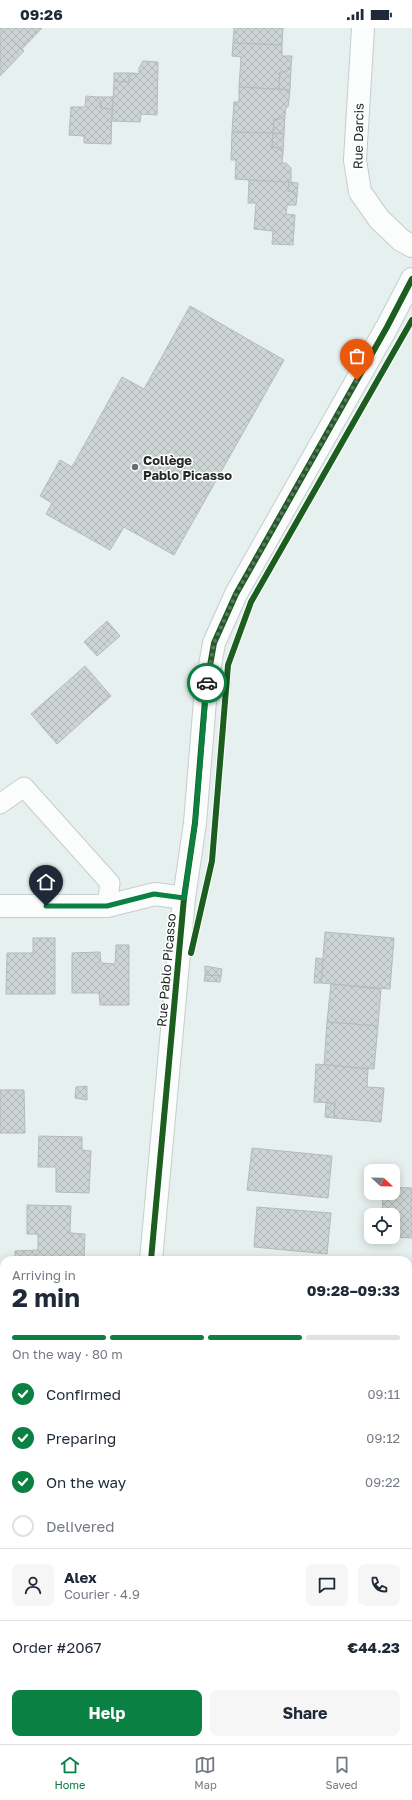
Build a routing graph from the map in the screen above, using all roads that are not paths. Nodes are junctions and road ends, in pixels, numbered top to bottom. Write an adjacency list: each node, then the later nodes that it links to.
1 (363, 28): 2 (street, Rue Darcis)
2 (412, 246)
3 (412, 279): 5 (street, Rue Pablo Picasso)
4 (0, 804): 7 (lane)
5 (184, 898): 7 (street); 8 (street, Rue Pablo Picasso)
6 (0, 906): 7 (street)
7 (107, 906)
8 (151, 1256)

